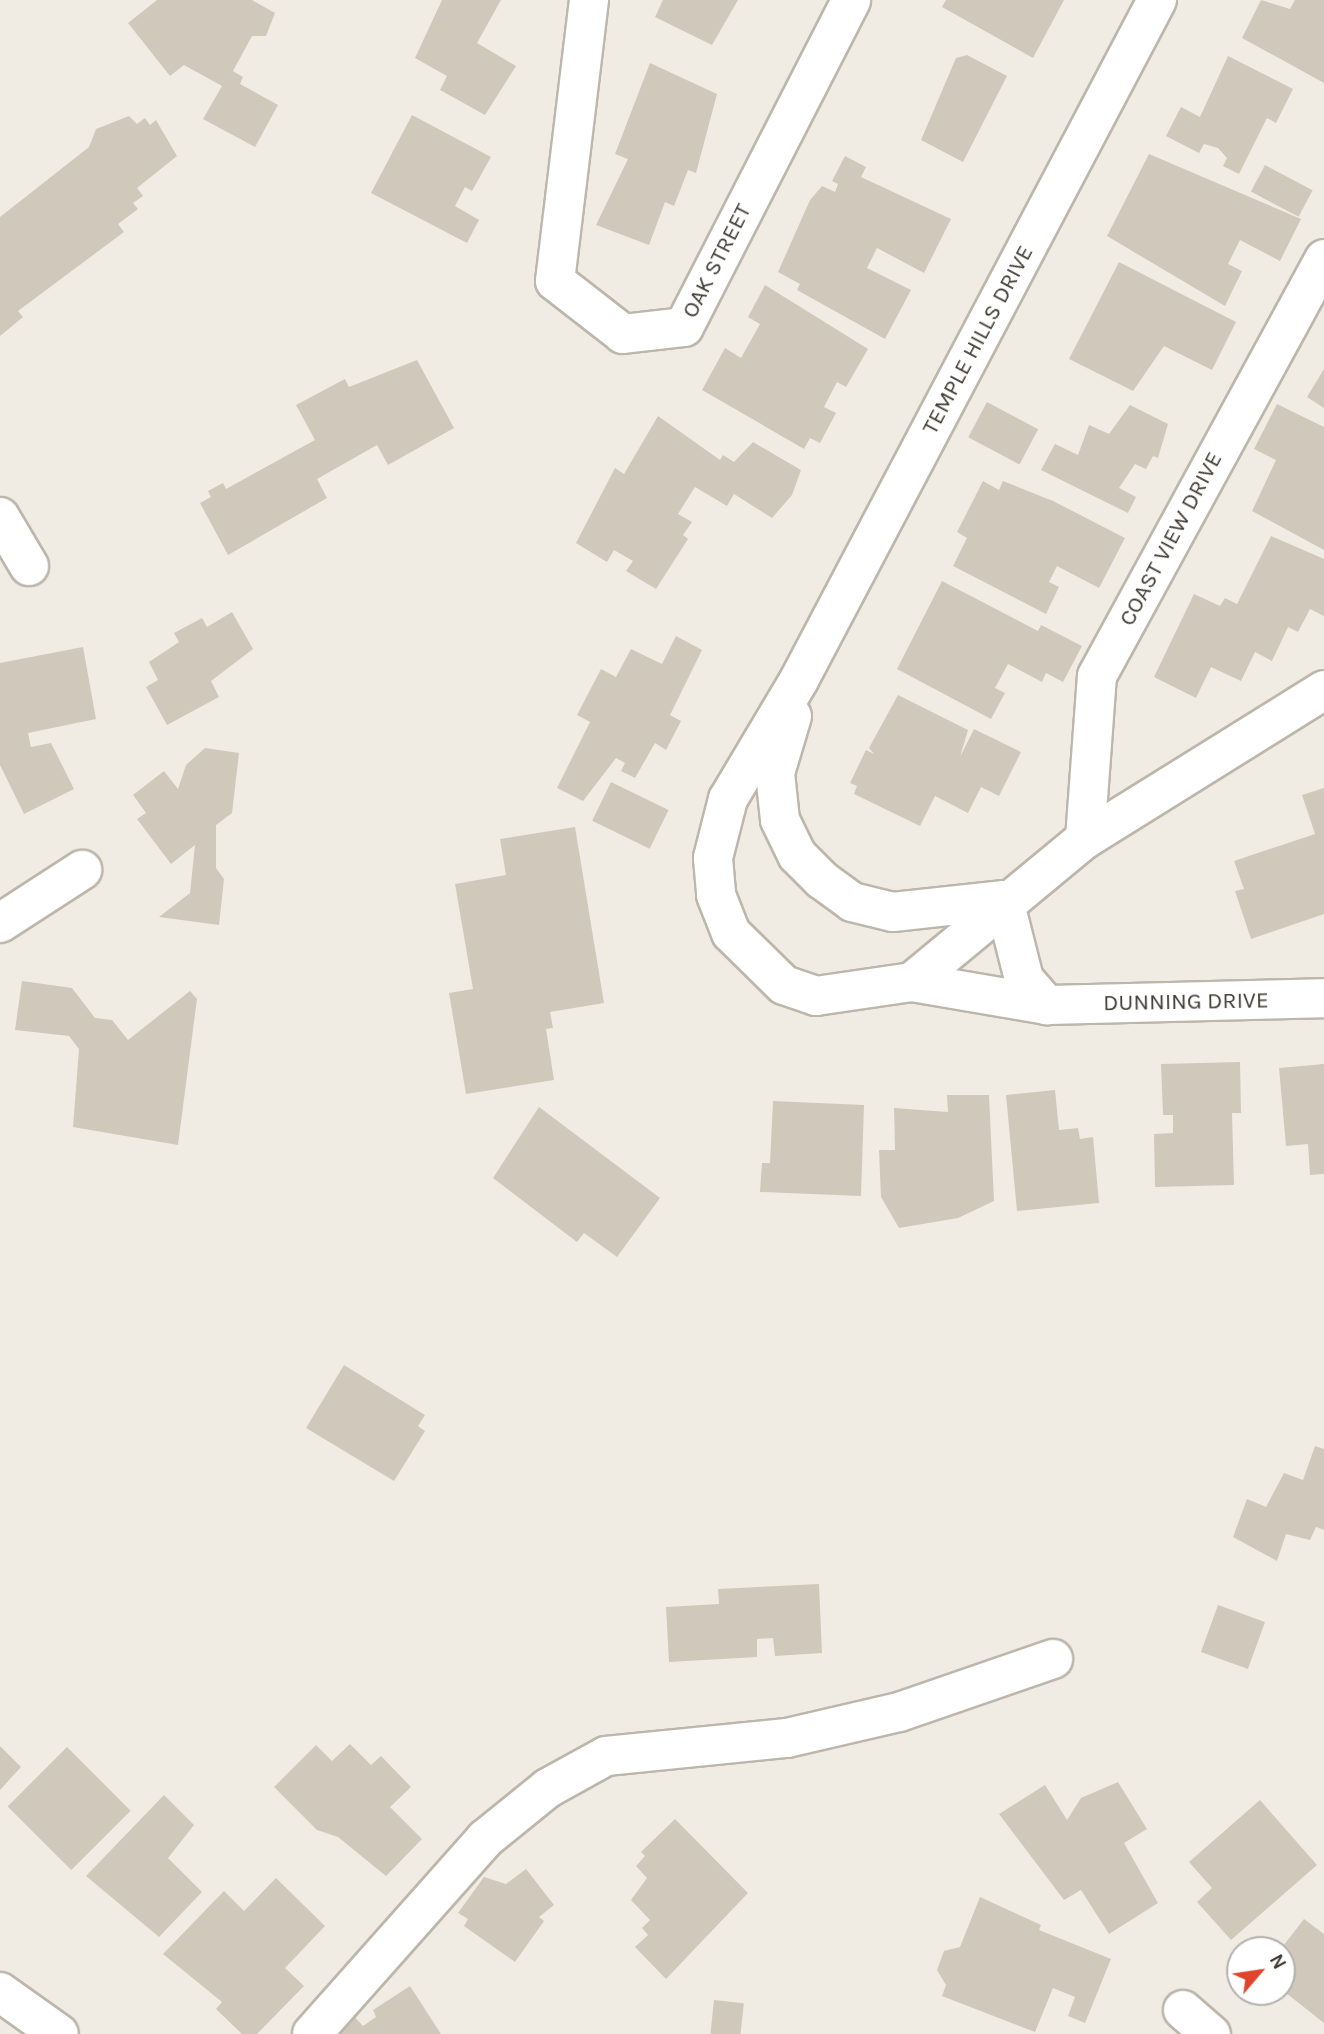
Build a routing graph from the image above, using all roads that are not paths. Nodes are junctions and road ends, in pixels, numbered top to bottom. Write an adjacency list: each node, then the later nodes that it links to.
1 (589, 0): 2 (street, OAK STREET)
2 (851, 0)
3 (1157, 0): 7 (street, TEMPLE HILLS DRIVE)
4 (1324, 259): 9 (street, COAST VIEW DRIVE)
5 (0, 517): 6 (street)
6 (29, 566)
7 (799, 680): 11 (street, TEMPLE HILLS DRIVE); 13 (street, TEMPLE HILLS DRIVE)
8 (1324, 690): 9 (street)
9 (1085, 839): 11 (street)
10 (82, 870): 12 (street)
11 (1004, 900): 13 (street); 15 (street)
12 (0, 923)
13 (912, 982): 15 (street, DUNNING DRIVE)
14 (1324, 998): 15 (street, DUNNING DRIVE)
15 (1047, 1005)
16 (1054, 1659): 20 (street)
17 (0, 1992): 19 (street)
18 (1182, 2010): 21 (street)
19 (59, 2034)
20 (312, 2034)
21 (1211, 2034)

